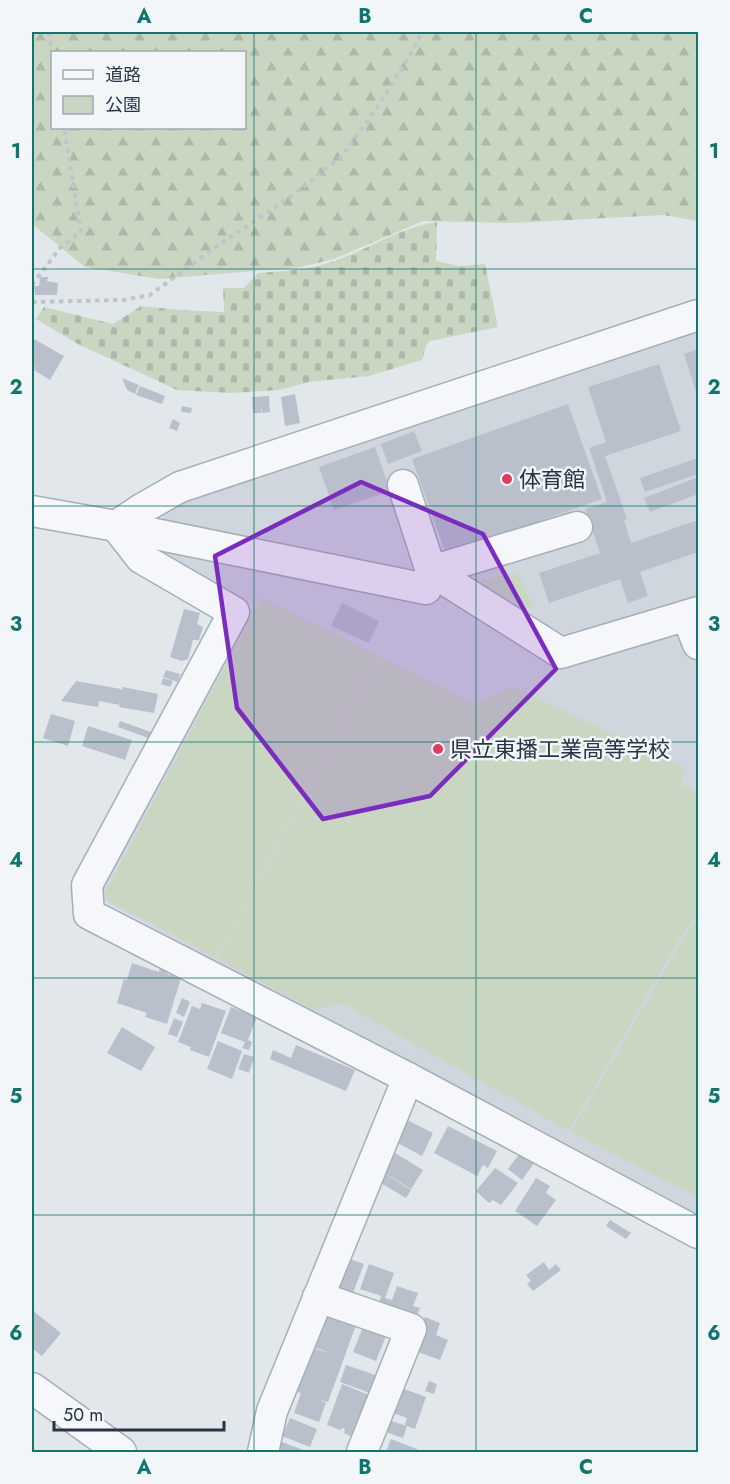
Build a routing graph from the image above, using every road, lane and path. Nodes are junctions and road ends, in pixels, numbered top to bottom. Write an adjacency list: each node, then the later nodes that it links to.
1 (49, 32): 3 (path)
2 (422, 32): 6 (path)
3 (52, 51)
4 (64, 129): 5 (path)
5 (32, 285)
6 (32, 302)
7 (699, 315): 10 (street)
8 (403, 485): 12 (street)
9 (32, 512): 10 (street)
10 (116, 526): 12 (street); 15 (street)
11 (576, 527): 12 (street)
12 (431, 571): 13 (street)
13 (693, 614): 14 (street)
14 (699, 644)
15 (408, 1078): 16 (street); 17 (street)
16 (699, 1233)
17 (318, 1297): 20 (street); 21 (street)
18 (32, 1388): 19 (street)
19 (121, 1452)
20 (263, 1452)
21 (362, 1452)

